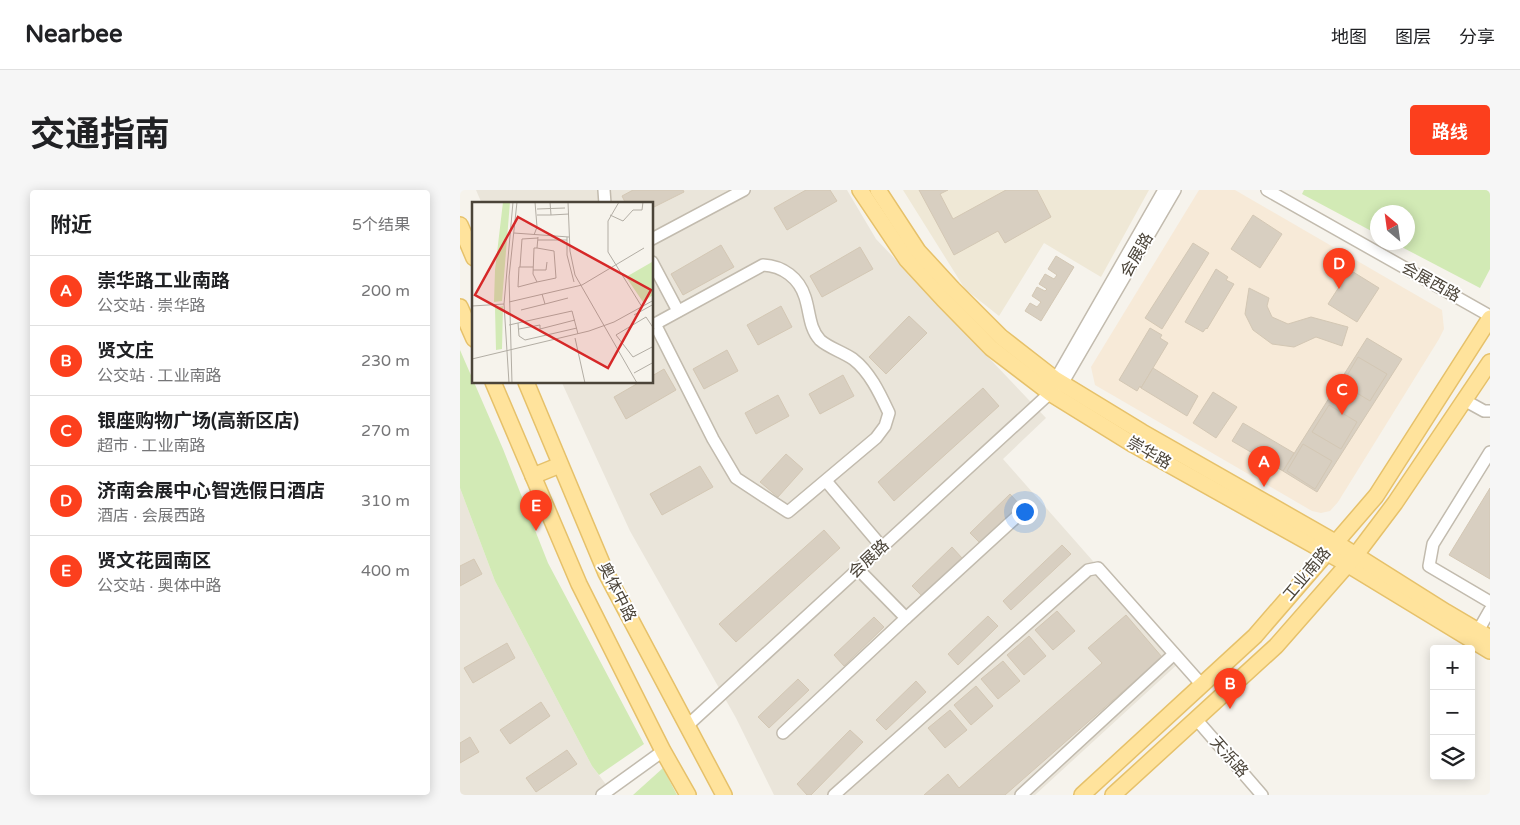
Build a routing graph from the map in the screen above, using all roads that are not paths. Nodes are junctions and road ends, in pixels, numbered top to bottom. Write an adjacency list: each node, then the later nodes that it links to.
1 (744, 190): 8 (street)
2 (860, 190): 18 (main road, 崇华路)
3 (878, 190): 18 (main road, 崇华路)
4 (1164, 190): 18 (street, 会展路)
5 (1175, 190): 18 (street, 会展路)
6 (1267, 190): 13 (street, 会展西路)
7 (460, 225): 9 (main road)
8 (654, 239)
9 (472, 253)
10 (654, 266): 12 (street)
11 (460, 307): 14 (main road)
12 (678, 311): 24 (street); 24 (street)
13 (1490, 317): 27 (main road, 工业南路)
14 (472, 334)
15 (1490, 362): 19 (main road, 工业南路)
16 (494, 384): 23 (main road, 奥体中路)
17 (527, 384): 22 (main road, 奥体中路)
18 (1056, 385): 26 (street, 会展路); 27 (main road, 崇华路)
19 (1464, 400): 20 (street); 28 (main road, 工业南路)
20 (1490, 411)
21 (1490, 452): 30 (street)
22 (560, 465): 23 (main road); 38 (main road, 奥体中路)
23 (533, 476): 40 (main road, 奥体中路)
24 (826, 481): 26 (street)
25 (1023, 511): 32 (street)
26 (882, 547): 29 (street, 会展路)
27 (1330, 547): 28 (main road, 崇华路); 36 (main road, 工业南路)
28 (1351, 560): 33 (main road, 崇华路); 34 (main road, 崇华路); 37 (main road, 工业南路)
29 (858, 569): 32 (street); 38 (street, 会展路)
30 (1490, 602)
31 (1490, 610): 33 (street)
32 (906, 618): 39 (street)
33 (1484, 634)
34 (1490, 651)
35 (1174, 654): 36 (street); 44 (street); 45 (street)
36 (1202, 685): 46 (main road, 工业南路)
37 (1196, 719): 47 (main road, 工业南路); 48 (street, 天泺路)
38 (688, 725): 43 (main road, 奥体中路)
39 (783, 733)
40 (664, 751): 41 (street); 42 (main road, 奥体中路)
41 (602, 795)
42 (688, 795)
43 (724, 795)
44 (834, 795)
45 (1021, 795)
46 (1082, 795)
47 (1113, 795)
48 (1262, 795)

